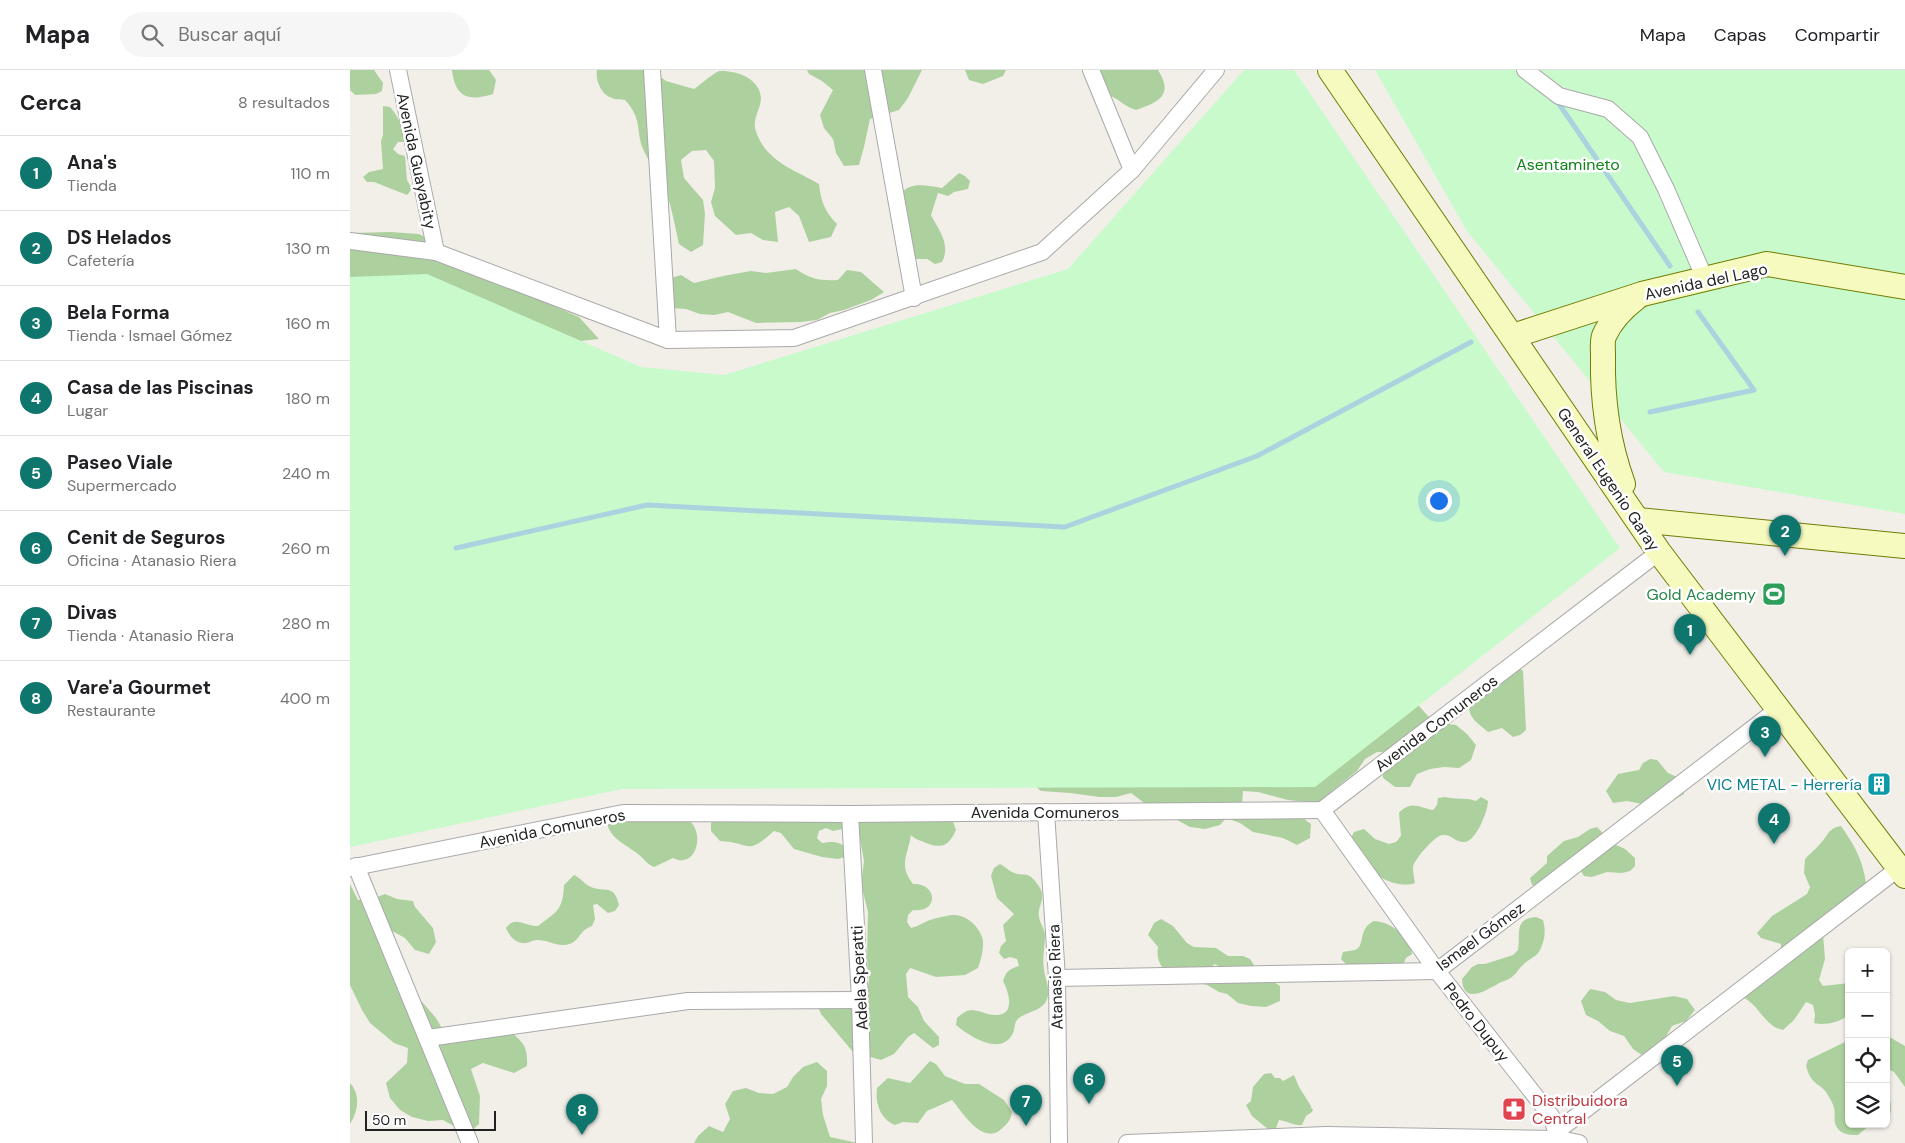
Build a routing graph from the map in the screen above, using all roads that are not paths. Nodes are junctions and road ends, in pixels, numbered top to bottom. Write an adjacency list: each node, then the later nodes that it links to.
1 (398, 70): 10 (street, Avenida Guayabity)
2 (652, 70): 16 (street)
3 (873, 70): 14 (street)
4 (1091, 70): 8 (street)
5 (1216, 70): 8 (street)
6 (1330, 70): 15 (street, General Eugenio Garay)
7 (1525, 70): 11 (street)
8 (1132, 170): 14 (street)
9 (350, 241): 10 (street)
10 (436, 252): 16 (street)
11 (1706, 279): 12 (street, Avenida del Lago); 13 (street, Avenida del Lago)
12 (1905, 287)
13 (1642, 294): 15 (street, Avenida del Lago); 17 (street)
14 (914, 298): 16 (street)
15 (1513, 336): 17 (street, General Eugenio Garay)
16 (668, 340)
17 (1635, 516): 18 (street); 19 (street, General Eugenio Garay)
18 (1905, 546)
19 (1659, 552): 20 (street, General Eugenio Garay); 21 (street, Avenida Comuneros)
20 (1778, 709): 25 (street, General Eugenio Garay); 26 (street, Ismael Gómez)
21 (1322, 810): 22 (street, Avenida Comuneros); 26 (street, Pedro Dupuy)
22 (1046, 812): 23 (street, Avenida Comuneros); 27 (street, Atanasio Riera)
23 (850, 814): 24 (street, Avenida Comuneros); 28 (street, Adela Speratti)
24 (353, 867): 29 (street)
25 (1902, 872): 30 (street)
26 (1437, 971): 27 (street, Ismael Gómez); 30 (street, Pedro Dupuy)
27 (1057, 978): 34 (street, Atanasio Riera)
28 (860, 1000): 29 (street); 33 (street, Adela Speratti)
29 (428, 1038): 32 (street)
30 (1558, 1135): 31 (street); 36 (street)
31 (1326, 1139): 35 (street)
32 (470, 1143)
33 (864, 1143)
34 (1059, 1143)
35 (1127, 1143)
36 (1579, 1143)

